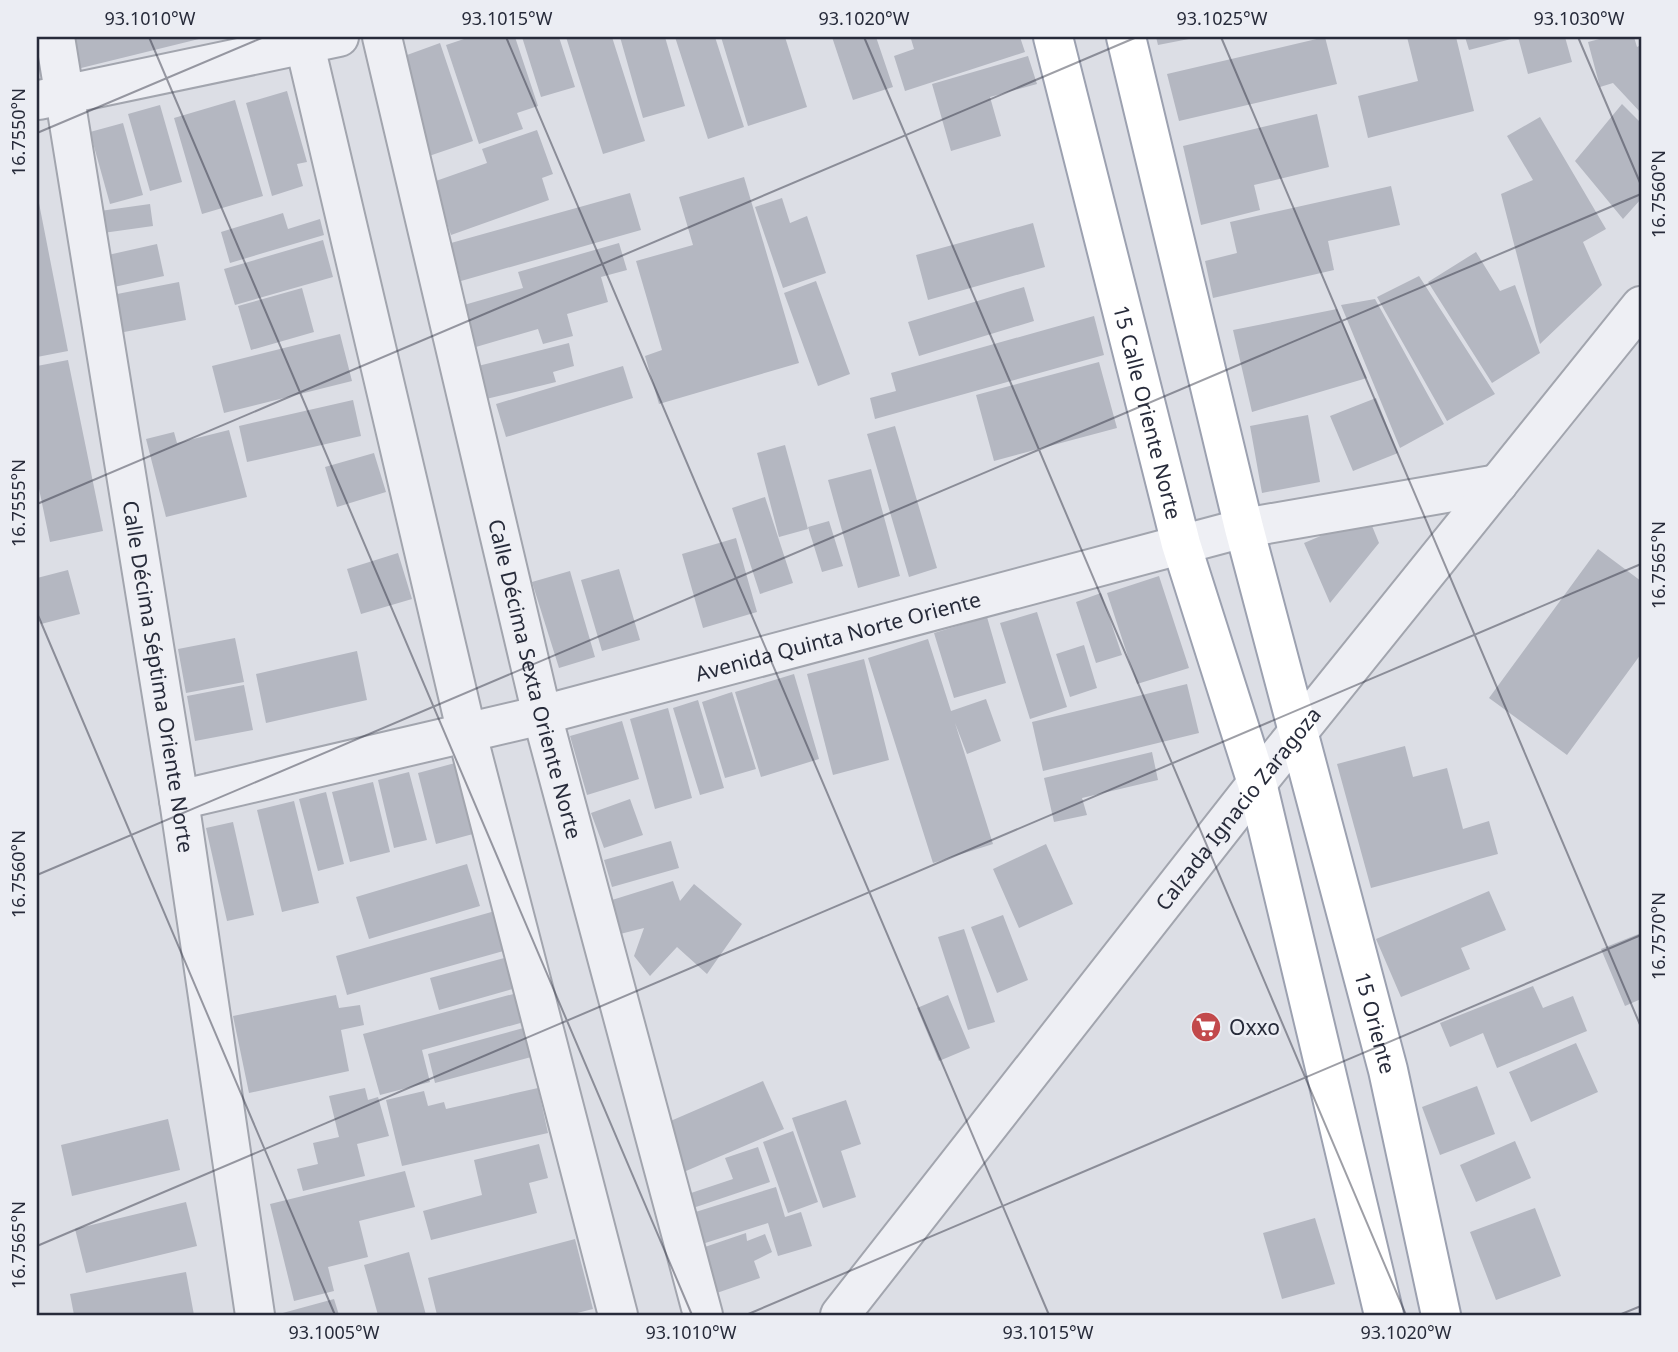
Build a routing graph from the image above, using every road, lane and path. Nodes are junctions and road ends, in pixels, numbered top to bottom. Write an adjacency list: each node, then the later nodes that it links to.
1 (55, 37): 6 (street, Calle Décima Séptima Oriente Norte)
2 (382, 37): 11 (street, Calle Décima Sexta Oriente Norte)
3 (1053, 37): 10 (main road, 15 Calle Oriente Norte)
4 (1126, 37): 9 (main road)
5 (315, 40): 6 (street); 12 (street)
6 (50, 97): 15 (street, Calle Décima Séptima Oriente Norte)
7 (1641, 306): 8 (street, Calzada Ignacio Zaragoza)
8 (1498, 484): 9 (street, Avenida Quinta Norte Oriente); 13 (street, Calzada Ignacio Zaragoza)
9 (1244, 528): 10 (street, Avenida Quinta Norte Oriente); 13 (main road)
10 (1181, 544): 11 (street, Avenida Quinta Norte Oriente); 14 (main road, 15 Calle Oriente Norte)
11 (542, 715): 12 (street, Avenida Quinta Norte Oriente); 18 (street, Calle Décima Sexta Oriente Norte)
12 (467, 734): 15 (street, Avenida Quinta Norte Oriente); 17 (street)
13 (1298, 734): 14 (street, Calzada Ignacio Zaragoza); 21 (main road, 15 Oriente)
14 (1257, 783): 19 (street, Calzada Ignacio Zaragoza); 20 (main road)
15 (179, 800): 16 (street, Calle Décima Séptima Oriente Norte)
16 (255, 1315)
17 (618, 1315)
18 (703, 1315)
19 (841, 1315)
20 (1384, 1315)
21 (1441, 1315)

